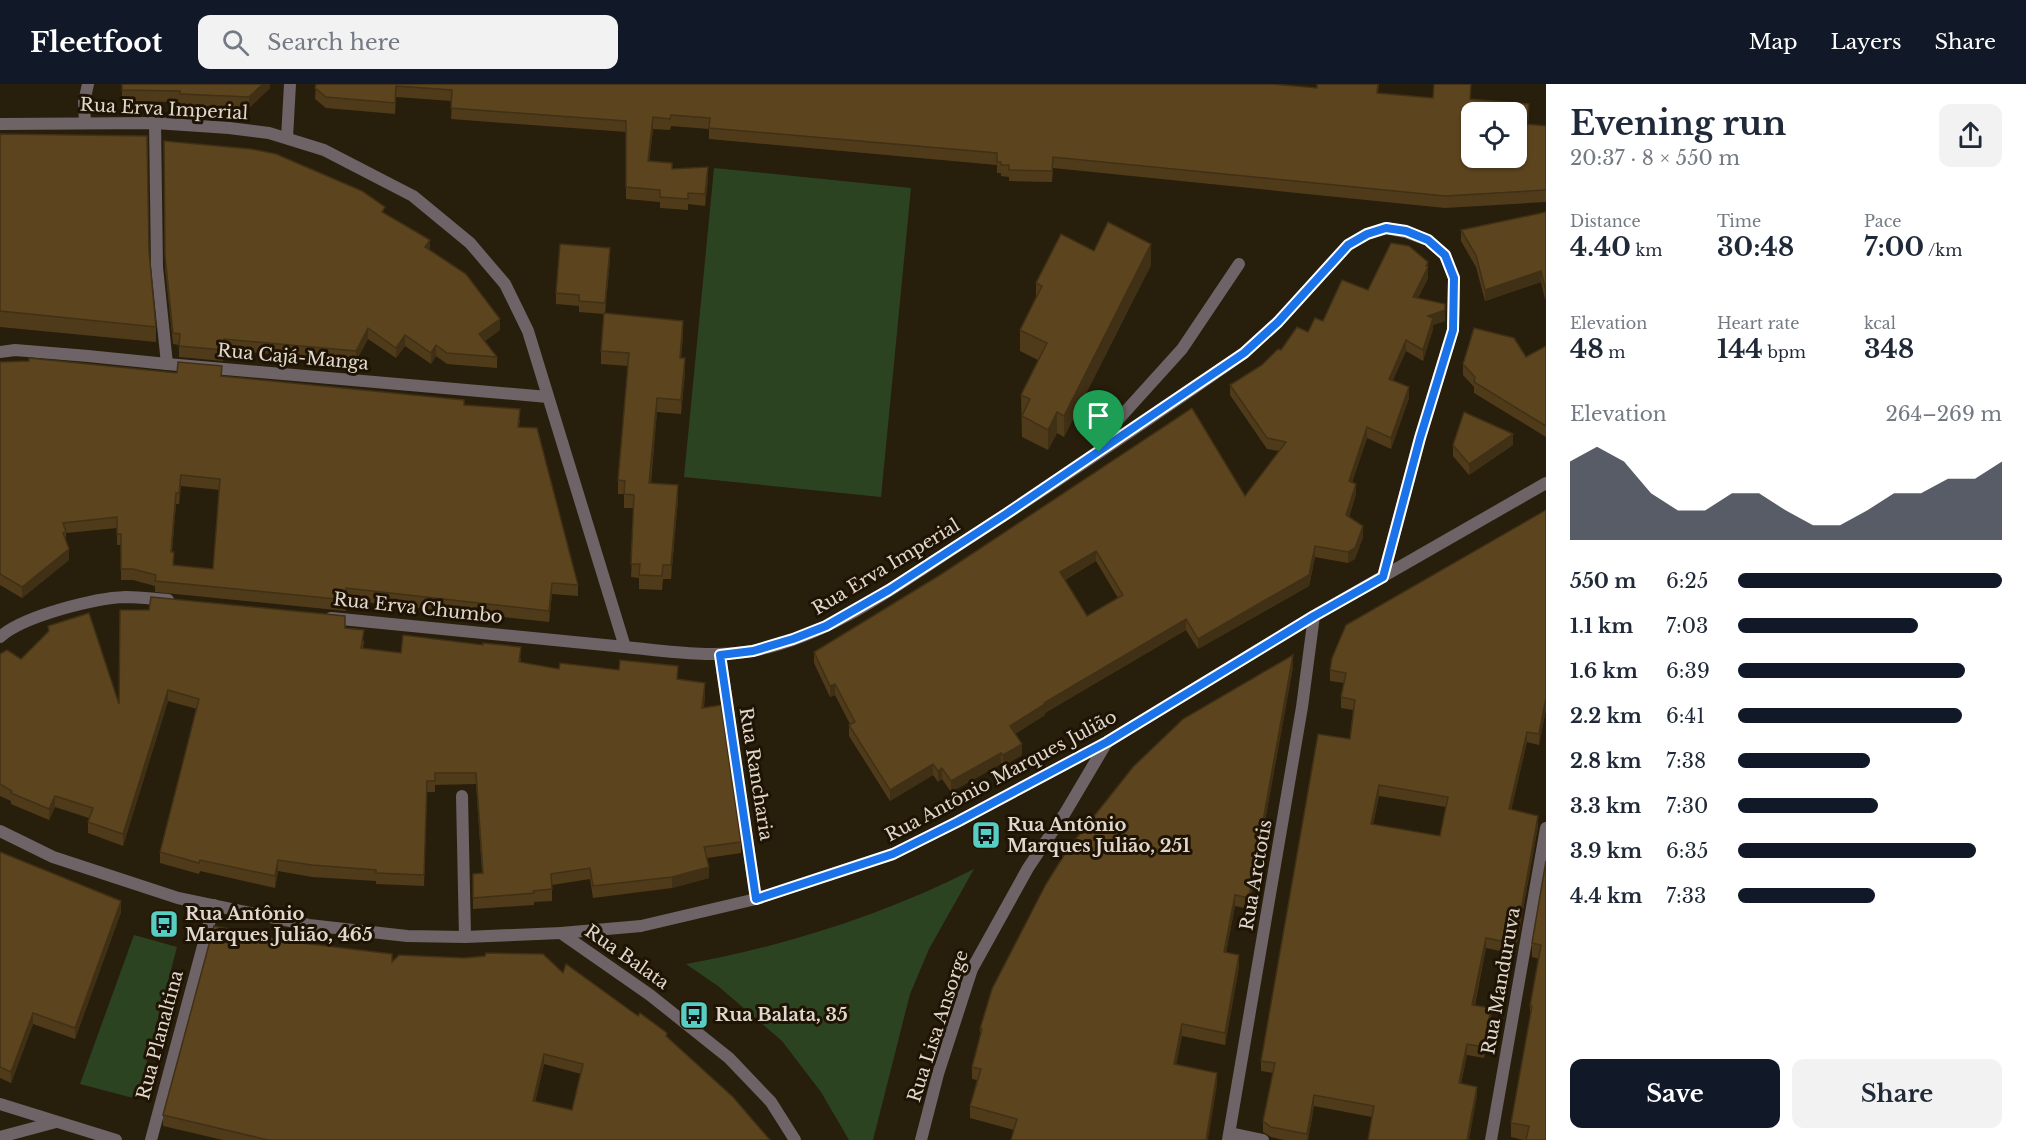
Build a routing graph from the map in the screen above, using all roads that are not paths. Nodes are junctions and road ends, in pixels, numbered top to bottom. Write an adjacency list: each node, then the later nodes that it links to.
1 (88, 84): 3 (street)
2 (290, 84): 6 (street)
3 (85, 123): 4 (street, Rua Erva Imperial); 5 (street, Rua Erva Imperial)
4 (155, 123): 6 (street, Rua Erva Imperial); 9 (street)
5 (0, 124)
6 (286, 138): 10 (street, Rua Erva Imperial)
7 (1239, 264): 11 (street)
8 (0, 352): 9 (street, Rua Cajá-Manga)
9 (167, 364): 10 (street, Rua Cajá-Manga)
10 (548, 397): 20 (street, Rua Erva Imperial)
11 (1099, 452): 13 (street, Rua Erva Imperial); 21 (street, Rua Erva Imperial)
12 (1546, 483): 13 (street, Rua Antônio Marques Julião)
13 (1383, 577): 16 (street, Rua Antônio Marques Julião)
14 (181, 602): 18 (street)
15 (317, 616): 17 (street, Rua Erva Chumbo)
16 (1314, 616): 22 (street, Rua Antônio Marques Julião); 33 (street, Rua Arctotis)
17 (456, 630): 19 (street); 20 (street, Rua Erva Chumbo)
18 (0, 637)
19 (456, 644)
20 (626, 647): 21 (street, Rua Erva Imperial)
21 (720, 655): 26 (street, Rua Rancharia)
22 (1107, 742): 26 (street, Rua Antônio Marques Julião); 37 (street, Rua Lisa Ansorge)
23 (462, 796): 29 (street)
24 (1546, 828): 39 (street, Rua Manduruva)
25 (0, 831): 27 (street, Rua Antônio Marques Julião)
26 (756, 899): 28 (street, Rua Antônio Marques Julião)
27 (214, 905): 29 (street, Rua Antônio Marques Julião); 35 (street, Rua Planaltina)
28 (561, 933): 29 (street, Rua Antônio Marques Julião); 36 (street, Rua Balata)
29 (465, 937)
30 (0, 1104): 31 (street)
31 (56, 1122): 32 (street); 34 (street)
32 (0, 1137)
33 (1229, 1137): 38 (street)
34 (116, 1140)
35 (151, 1140)
36 (795, 1140)
37 (921, 1140)
38 (1263, 1140)
39 (1491, 1140)

